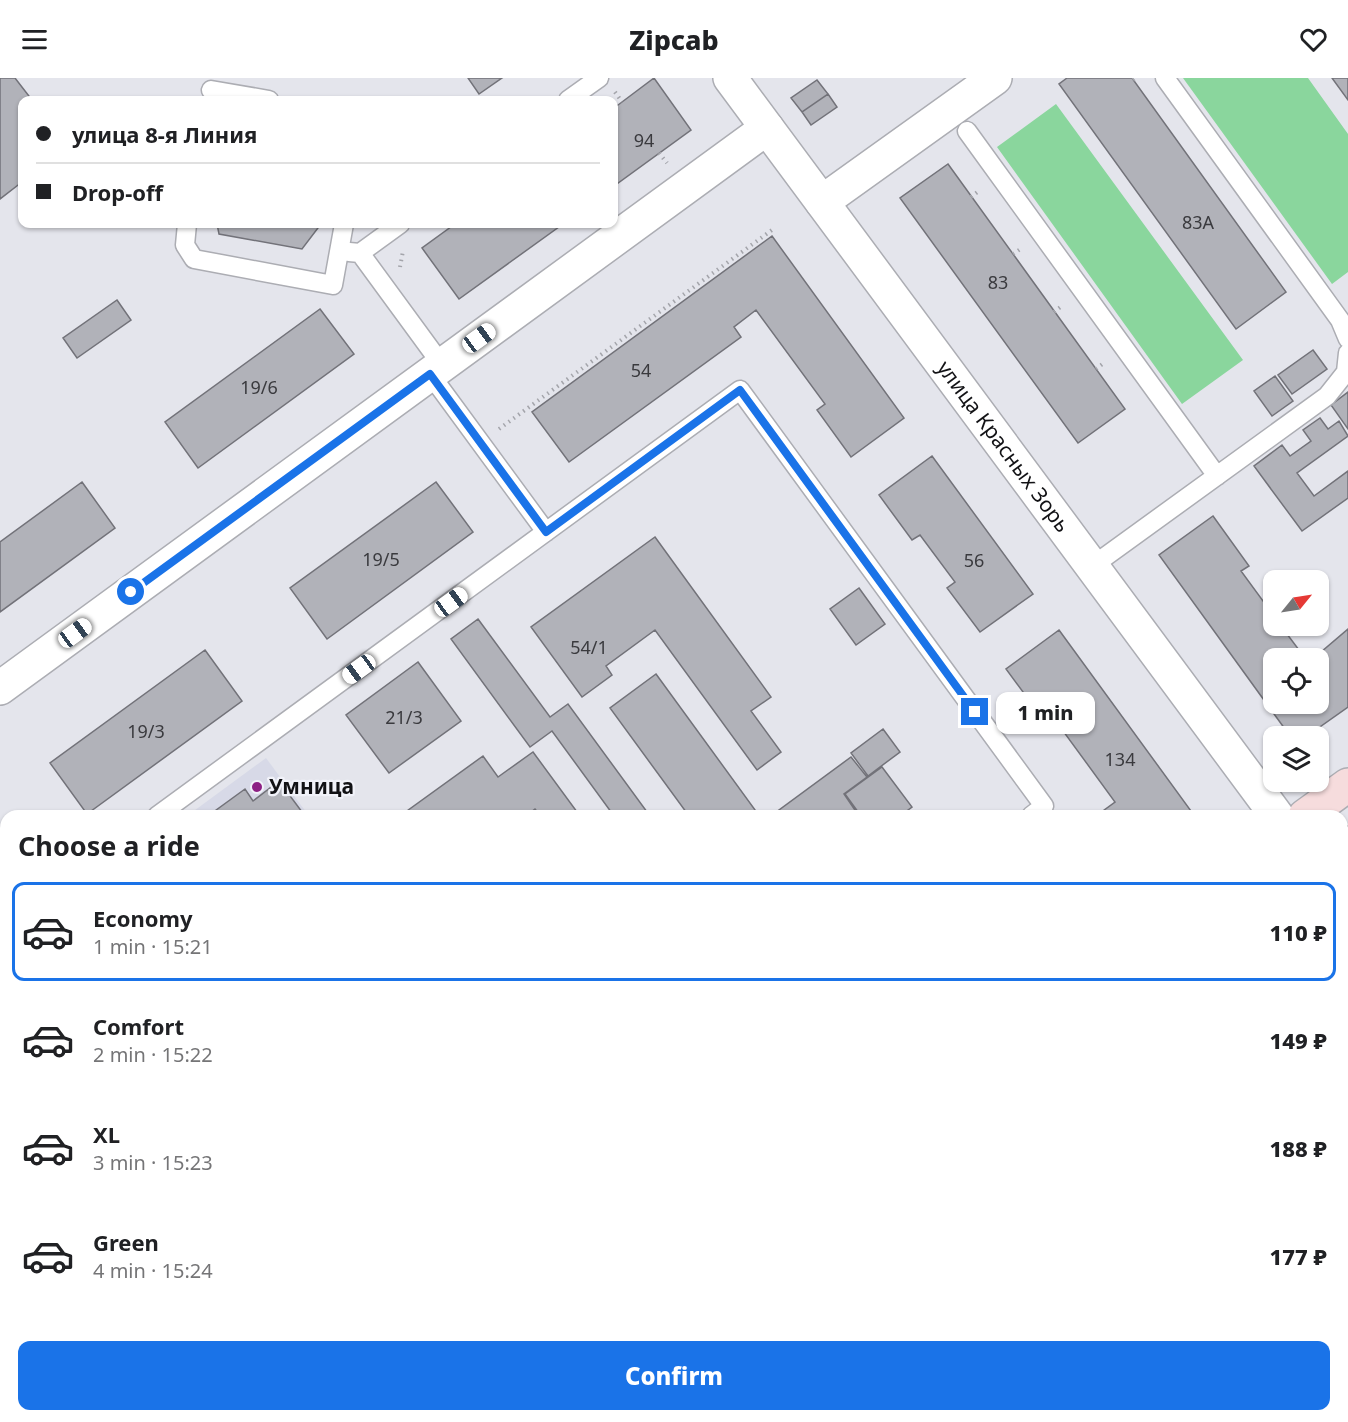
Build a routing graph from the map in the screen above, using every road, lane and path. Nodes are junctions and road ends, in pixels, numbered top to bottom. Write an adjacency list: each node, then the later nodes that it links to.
1 (599, 78): 7 (lane)
2 (730, 78): 8 (street, улица Красных Зорь)
3 (995, 78): 12 (street)
4 (1165, 78): 21 (lane)
5 (210, 90): 6 (lane)
6 (245, 96)
7 (574, 96)
8 (767, 128): 12 (street, улица Красных Зорь); 24 (street)
9 (967, 131): 26 (lane)
10 (659, 153): 11 (path)
11 (667, 163)
12 (822, 202): 28 (street, улица Красных Зорь)
13 (187, 228): 18 (lane)
14 (343, 228): 18 (lane)
15 (394, 228): 19 (lane)
16 (772, 230): 25 (path)
17 (403, 248): 20 (path)
18 (339, 251): 19 (lane)
19 (360, 253): 24 (lane)
20 (400, 270)
21 (1344, 317): 22 (lane)
22 (1348, 339)
23 (1348, 353): 26 (lane)
24 (436, 370): 25 (lane); 29 (street)
25 (480, 442): 27 (lane)
26 (1217, 476): 28 (lane)
27 (546, 532): 31 (lane); 32 (lane)
28 (1091, 567): 33 (street, улица Красных Зорь)
29 (0, 688)
30 (1348, 785): 34 (main road)
31 (165, 810)
32 (1039, 810)
33 (1273, 810)
34 (1313, 810)

